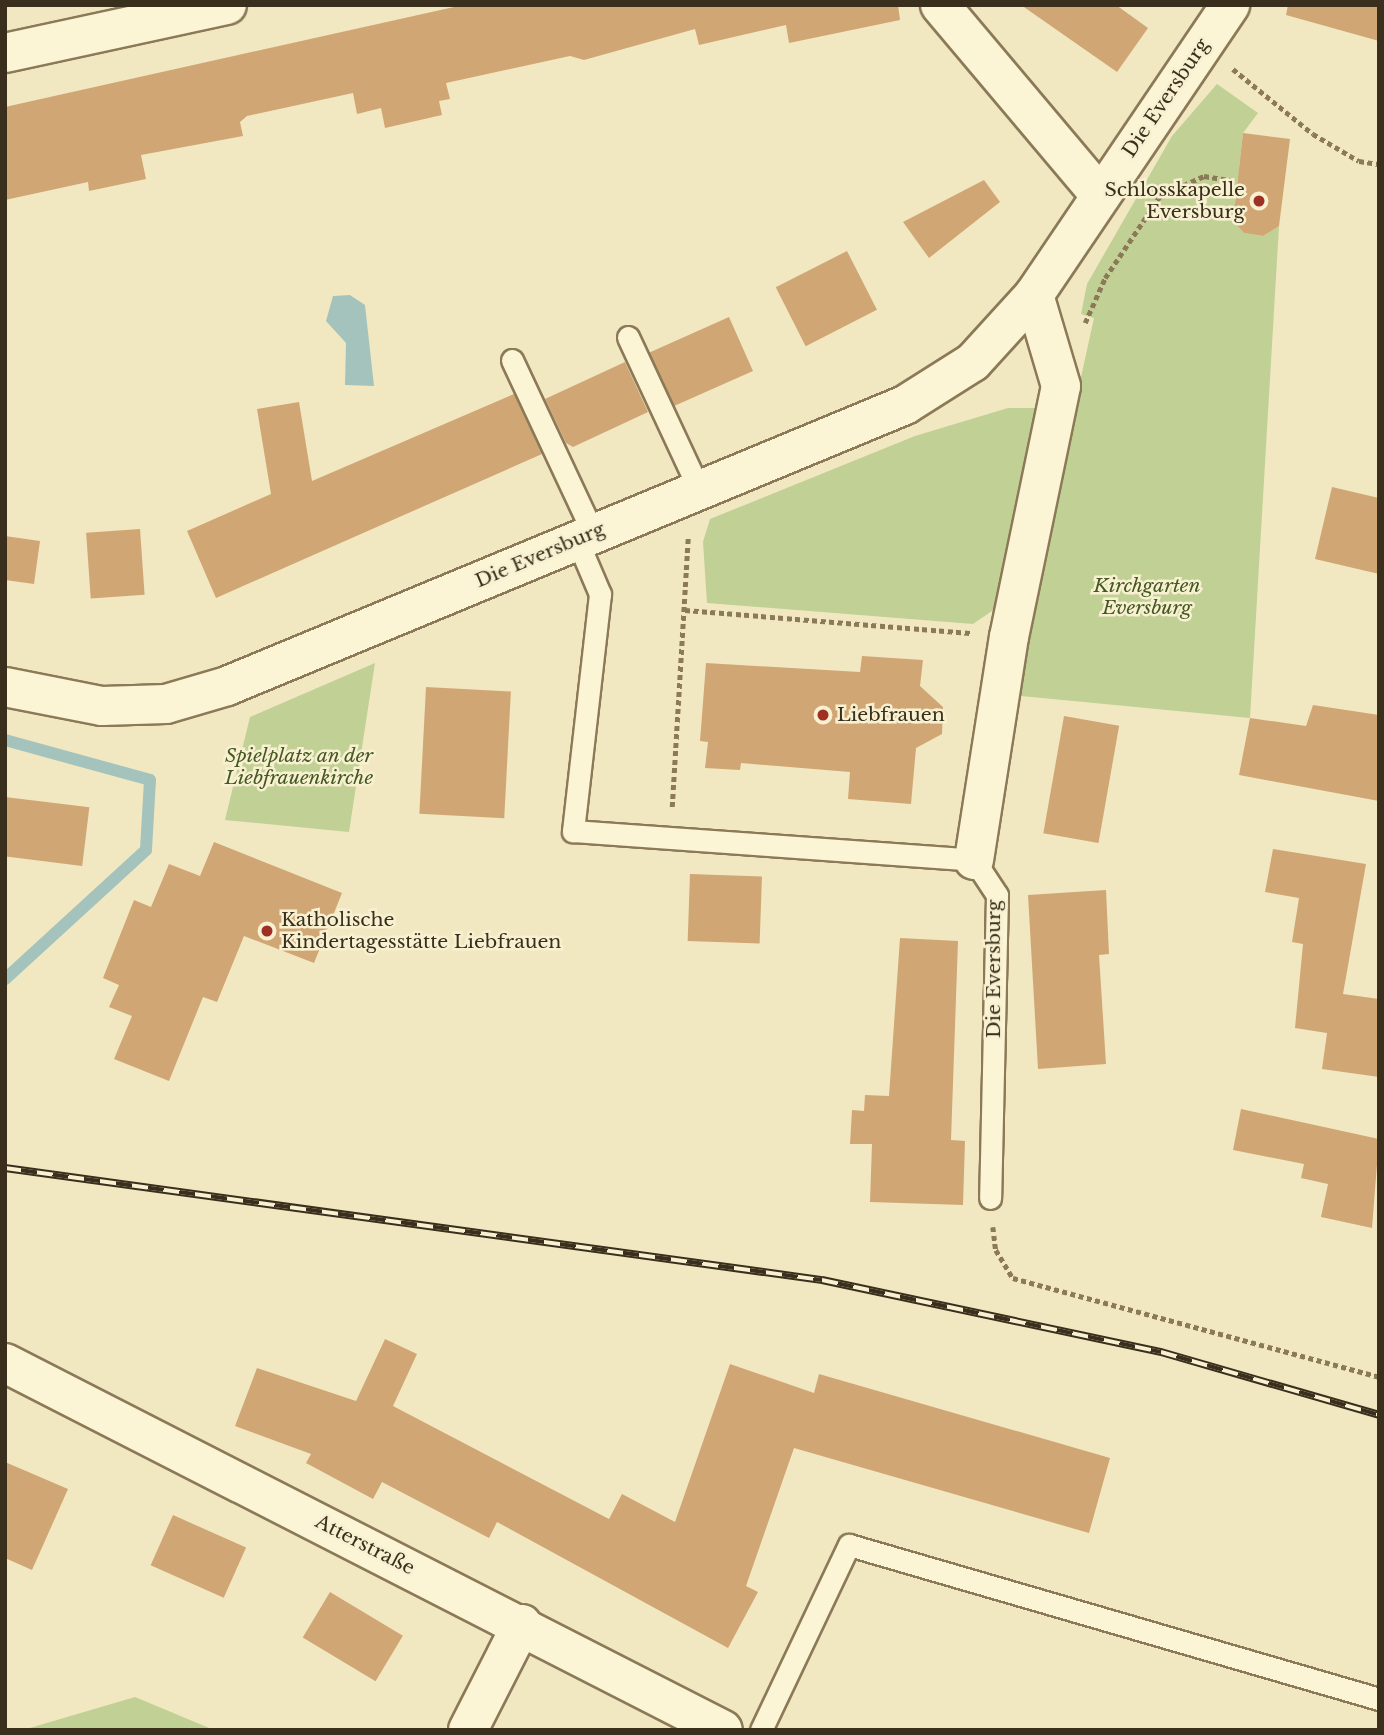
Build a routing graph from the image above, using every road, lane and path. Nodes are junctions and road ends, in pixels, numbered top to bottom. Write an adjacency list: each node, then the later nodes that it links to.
1 (227, 5): 5 (street)
2 (940, 5): 8 (street)
3 (1230, 5): 4 (street, Die Eversburg)
4 (1203, 45): 6 (path); 8 (street, Die Eversburg)
5 (5, 53)
6 (1379, 164)
7 (1237, 181): 12 (path)
8 (1100, 195): 9 (street, Die Eversburg)
9 (1034, 295): 12 (street); 13 (street, Die Eversburg)
10 (628, 337): 13 (lane)
11 (512, 360): 14 (lane)
12 (1061, 386): 16 (street)
13 (694, 492): 14 (street, Die Eversburg); 15 (path)
14 (585, 536): 17 (street, Die Eversburg); 18 (lane)
15 (685, 610): 16 (path); 18 (path)
16 (1009, 637): 19 (street)
17 (5, 687)
18 (669, 838): 19 (lane)
19 (974, 860): 20 (lane, Die Eversburg)
20 (990, 1198): 22 (path)
21 (5, 1363): 23 (street, Atterstraße)
22 (1379, 1377)
23 (522, 1624): 25 (street); 26 (street, Atterstraße)
24 (1379, 1699): 27 (lane)
25 (468, 1730)
26 (723, 1730)
27 (761, 1730)

